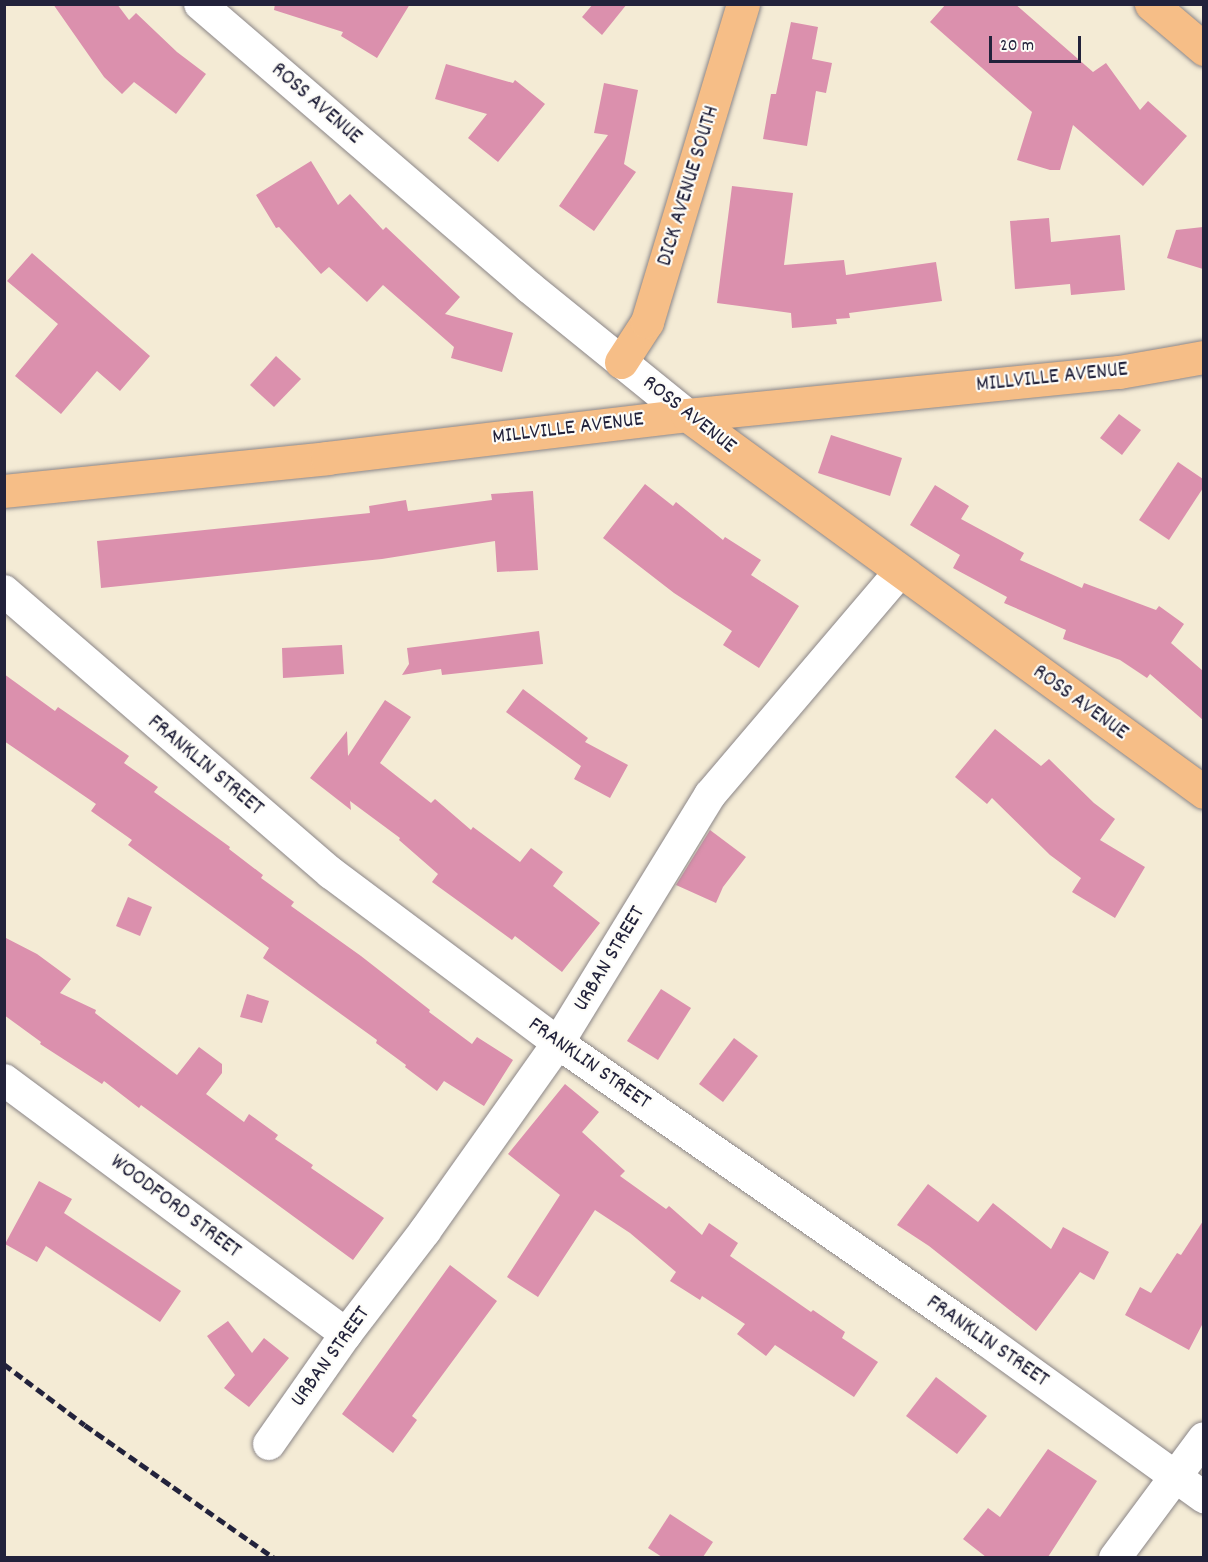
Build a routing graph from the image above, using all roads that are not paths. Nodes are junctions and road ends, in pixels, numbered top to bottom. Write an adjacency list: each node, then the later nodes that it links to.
1 (200, 4): 6 (street, ROSS AVENUE)
2 (743, 4): 6 (main road, DICK AVENUE SOUTH)
3 (1151, 4): 4 (main road)
4 (1203, 50)
5 (1203, 357): 7 (main road, MILLVILLE AVENUE)
6 (621, 362): 7 (street, ROSS AVENUE)
7 (687, 415): 8 (main road, MILLVILLE AVENUE); 9 (main road, ROSS AVENUE)
8 (4, 491)
9 (900, 572): 11 (main road, ROSS AVENUE); 12 (street, URBAN STREET)
10 (4, 591): 12 (street, FRANKLIN STREET)
11 (1203, 792)
12 (558, 1043): 14 (street, URBAN STREET); 17 (street, FRANKLIN STREET)
13 (4, 1080): 14 (street, WOODFORD STREET)
14 (346, 1334): 16 (street, URBAN STREET)
15 (1203, 1438): 17 (street)
16 (269, 1444)
17 (1175, 1477): 18 (street, FRANKLIN STREET); 19 (street)
18 (1203, 1497)
19 (1115, 1557)

